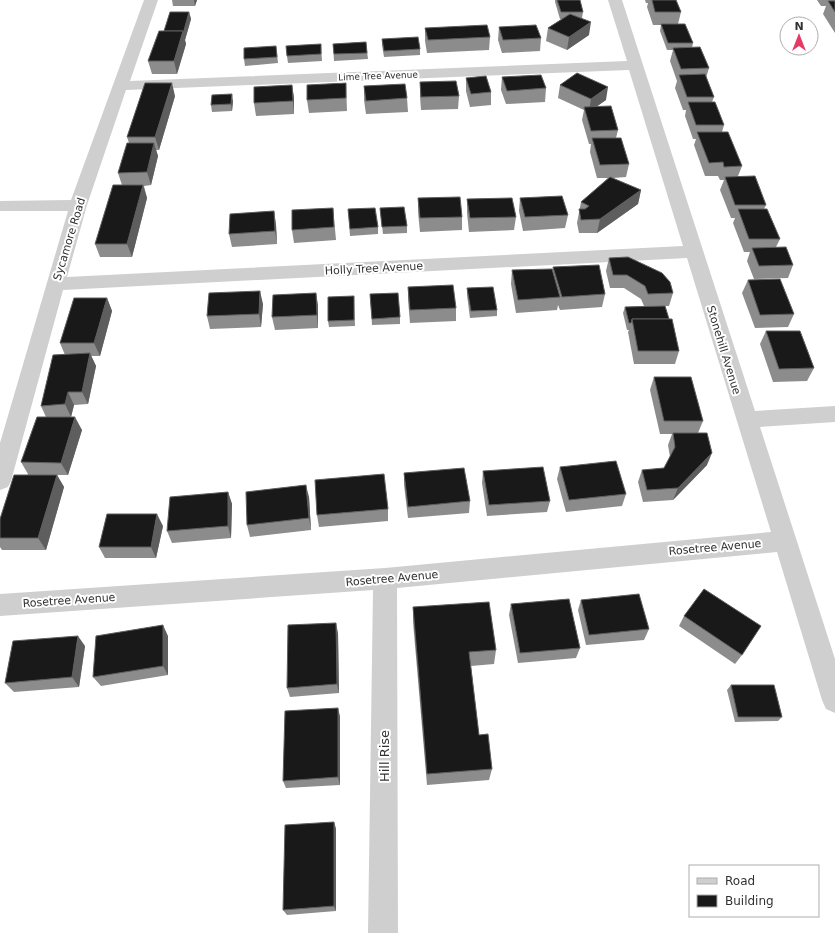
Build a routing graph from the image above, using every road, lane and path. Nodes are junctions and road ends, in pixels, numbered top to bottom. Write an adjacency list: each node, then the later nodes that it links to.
1 (151, 0): 4 (street, Sycamore Road)
2 (615, 0): 3 (street, Stonehill Avenue)
3 (636, 65): 4 (street, Lime Tree Avenue); 7 (street, Stonehill Avenue)
4 (121, 86): 5 (street, Sycamore Road)
5 (78, 205): 6 (street); 8 (street, Sycamore Road)
6 (0, 206)
7 (694, 252): 8 (street, Holly Tree Avenue); 10 (street, Stonehill Avenue)
8 (55, 284): 11 (street, Sycamore Road)
9 (835, 414): 10 (street)
10 (746, 420): 12 (street, Stonehill Avenue)
11 (0, 481)
12 (784, 541): 13 (street, Rosetree Avenue); 15 (street, Stonehill Avenue)
13 (385, 579): 14 (street, Rosetree Avenue); 16 (street, Hill Rise)
14 (0, 605)
15 (835, 700)
16 (383, 933)

